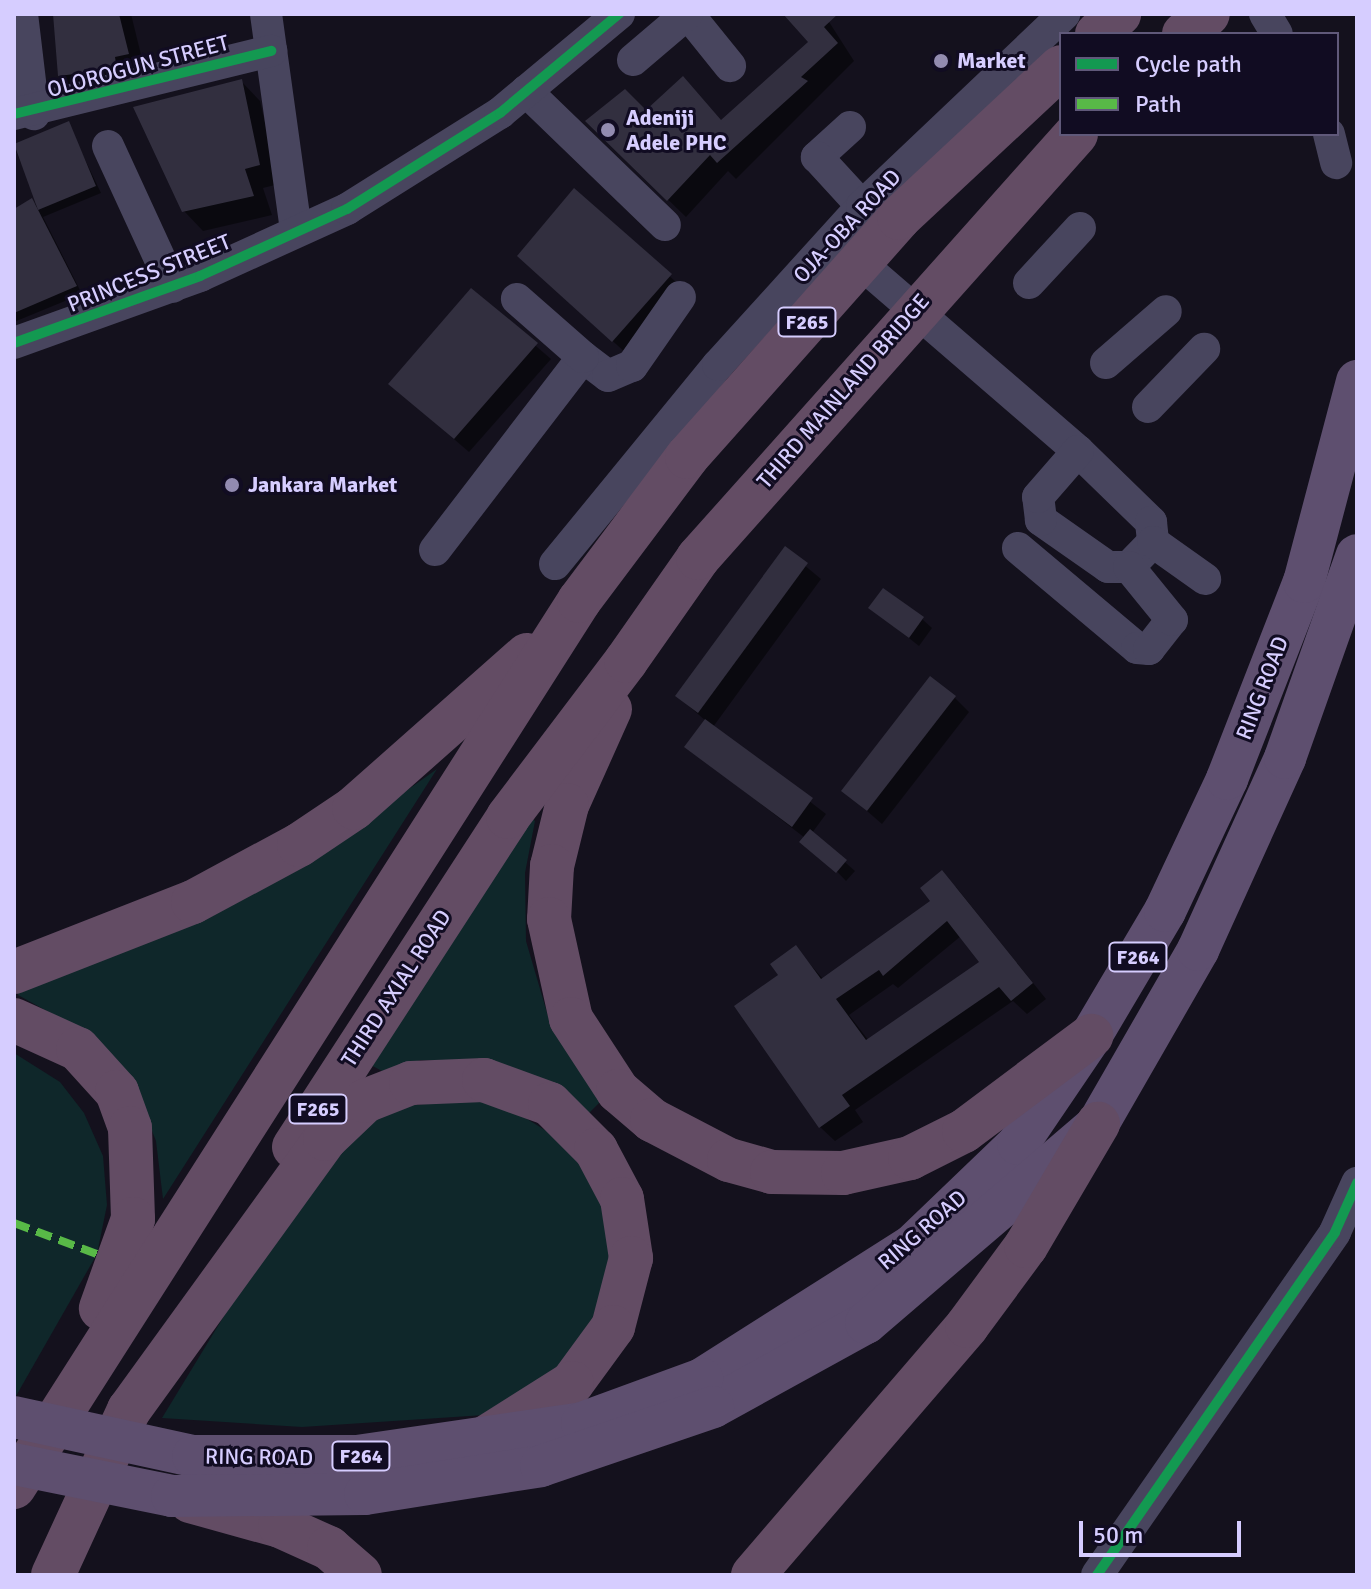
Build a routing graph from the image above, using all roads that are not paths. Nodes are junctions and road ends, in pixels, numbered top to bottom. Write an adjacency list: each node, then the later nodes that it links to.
1 (22, 14): 17 (street)
2 (266, 14): 12 (street)
3 (619, 14): 16 (street, PRINCESS STREET)
4 (688, 14): 13 (street); 14 (street)
5 (1064, 14): 21 (street, OJA-OBA ROAD)
6 (1119, 14): 9 (highway)
7 (1208, 14): 10 (highway)
8 (1265, 14): 11 (street)
9 (1099, 32)
10 (1186, 32)
11 (1276, 32)
12 (271, 51): 17 (street, OLOROGUN STREET); 24 (street)
13 (633, 60)
14 (730, 66)
15 (1059, 69): 45 (highway, F265, bridge)
16 (526, 91): 22 (street); 24 (street, PRINCESS STREET)
17 (24, 114)
18 (850, 127): 21 (street)
19 (1074, 136): 46 (highway, THIRD MAINLAND BRIDGE / F265, bridge)
20 (108, 146): 27 (street)
21 (862, 206): 25 (street, OJA-OBA ROAD)
22 (665, 225)
23 (1080, 228): 26 (street)
24 (296, 231): 27 (street, PRINCESS STREET)
25 (833, 239): 37 (street); 42 (street, OJA-OBA ROAD)
26 (1029, 283)
27 (173, 287): 31 (street, PRINCESS STREET)
28 (680, 297): 33 (street)
29 (517, 299): 33 (street)
30 (1166, 311): 34 (street)
31 (14, 343)
32 (1204, 349): 36 (street)
33 (583, 357): 40 (street)
34 (1106, 363)
35 (1357, 381): 49 (main road, RING ROAD / F264)
36 (1148, 407)
37 (1078, 451): 38 (street); 43 (street)
38 (1153, 542): 43 (street); 44 (street)
39 (1018, 548): 43 (street)
40 (435, 550)
41 (1357, 555): 50 (main road, RING ROAD / F264)
42 (555, 564)
43 (1129, 567)
44 (1205, 579)
45 (577, 605): 47 (highway); 57 (highway, F265)
46 (626, 661): 49 (highway); 53 (highway, THIRD AXIAL ROAD / F265)
47 (14, 972)
48 (26, 1025): 57 (highway)
49 (1091, 1036): 52 (main road, RING ROAD / F264)
50 (1098, 1124): 52 (main road, RING ROAD); 62 (highway, F264)
51 (1357, 1183): 63 (street)
52 (708, 1393): 55 (main road, RING ROAD / F264, bridge); 58 (main road, RING ROAD, bridge)
53 (129, 1410): 55 (highway, bridge); 59 (highway, THIRD AXIAL ROAD / F265); 60 (highway)
54 (14, 1417): 55 (main road, RING ROAD / F264, bridge)
55 (479, 1441)
56 (14, 1464): 58 (main road, RING ROAD, bridge)
57 (14, 1487)
58 (172, 1496): 61 (highway, bridge)
59 (36, 1575)
60 (53, 1575)
61 (360, 1575)
62 (753, 1575)
63 (1097, 1575)

